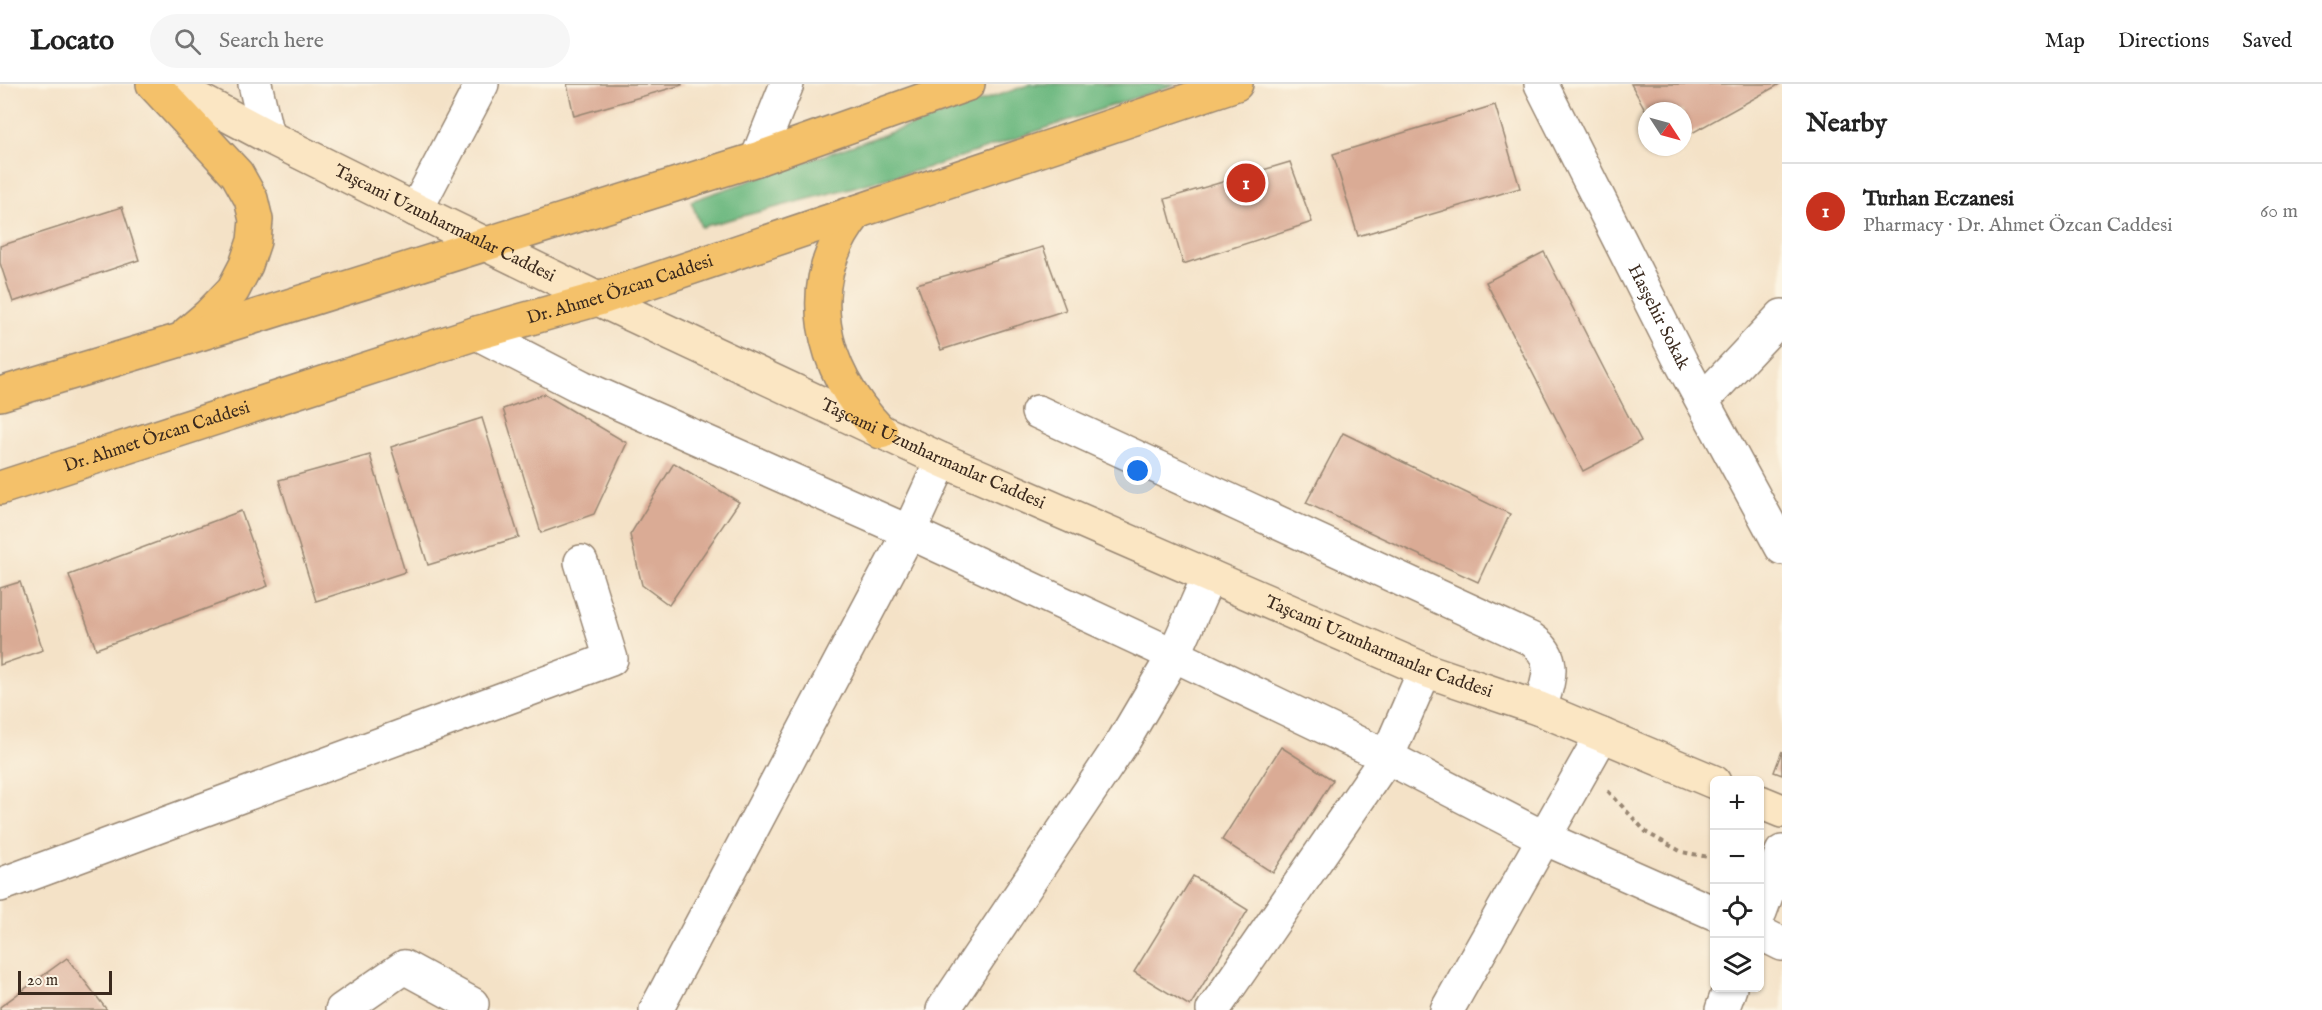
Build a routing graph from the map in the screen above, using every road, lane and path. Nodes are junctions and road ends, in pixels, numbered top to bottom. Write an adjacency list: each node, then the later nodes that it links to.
1 (153, 84): 17 (main road)
2 (169, 84): 9 (main road, Taşcami Uzunharmanlar Caddesi)
3 (255, 84): 9 (street)
4 (482, 84): 11 (street)
5 (787, 84): 10 (street)
6 (968, 84): 10 (main road)
7 (1236, 84): 12 (main road, Dr. Ahmet Özcan Caddesi)
8 (1541, 84): 19 (street, Hasşehir Sokak)
9 (267, 136): 11 (main road, Taşcami Uzunharmanlar Caddesi)
10 (757, 159): 13 (main road)
11 (416, 210): 13 (main road, Taşcami Uzunharmanlar Caddesi)
12 (857, 212): 14 (main road, Dr. Ahmet Özcan Caddesi); 21 (main road)
13 (486, 244): 14 (main road, Taşcami Uzunharmanlar Caddesi); 17 (main road)
14 (598, 299): 16 (main road, Dr. Ahmet Özcan Caddesi); 21 (main road, Taşcami Uzunharmanlar Caddesi)
15 (1782, 316): 19 (street)
16 (477, 333): 23 (main road, Dr. Ahmet Özcan Caddesi); 24 (street)
17 (177, 341): 18 (main road)
18 (0, 394)
19 (1703, 400): 25 (street, Hasşehir Sokak)
20 (1038, 412): 30 (street)
21 (881, 432): 22 (main road, Taşcami Uzunharmanlar Caddesi)
22 (942, 460): 24 (street); 27 (main road, Taşcami Uzunharmanlar Caddesi)
23 (0, 488)
24 (909, 532): 28 (street); 46 (street)
25 (1782, 548)
26 (580, 562): 38 (street)
27 (1209, 576): 28 (street); 29 (main road, Taşcami Uzunharmanlar Caddesi)
28 (1174, 655): 32 (street); 47 (street)
29 (1425, 670): 30 (main road, Taşcami Uzunharmanlar Caddesi); 32 (street)
30 (1540, 709): 31 (main road, Taşcami Uzunharmanlar Caddesi)
31 (1602, 735): 33 (main road, Taşcami Uzunharmanlar Caddesi); 36 (street)
32 (1387, 757): 36 (street); 48 (street)
33 (1710, 780)
34 (1764, 804): 35 (main road)
35 (1782, 811)
36 (1544, 838): 40 (street); 49 (street)
37 (1782, 852): 39 (street)
38 (0, 885)
39 (1764, 901)
40 (1710, 911)
41 (1764, 935): 42 (street)
42 (1782, 944)
43 (1728, 992): 50 (street)
44 (472, 1005): 45 (street)
45 (342, 1010)
46 (656, 1010)
47 (943, 1010)
48 (1213, 1010)
49 (1448, 1010)
50 (1722, 1010)

